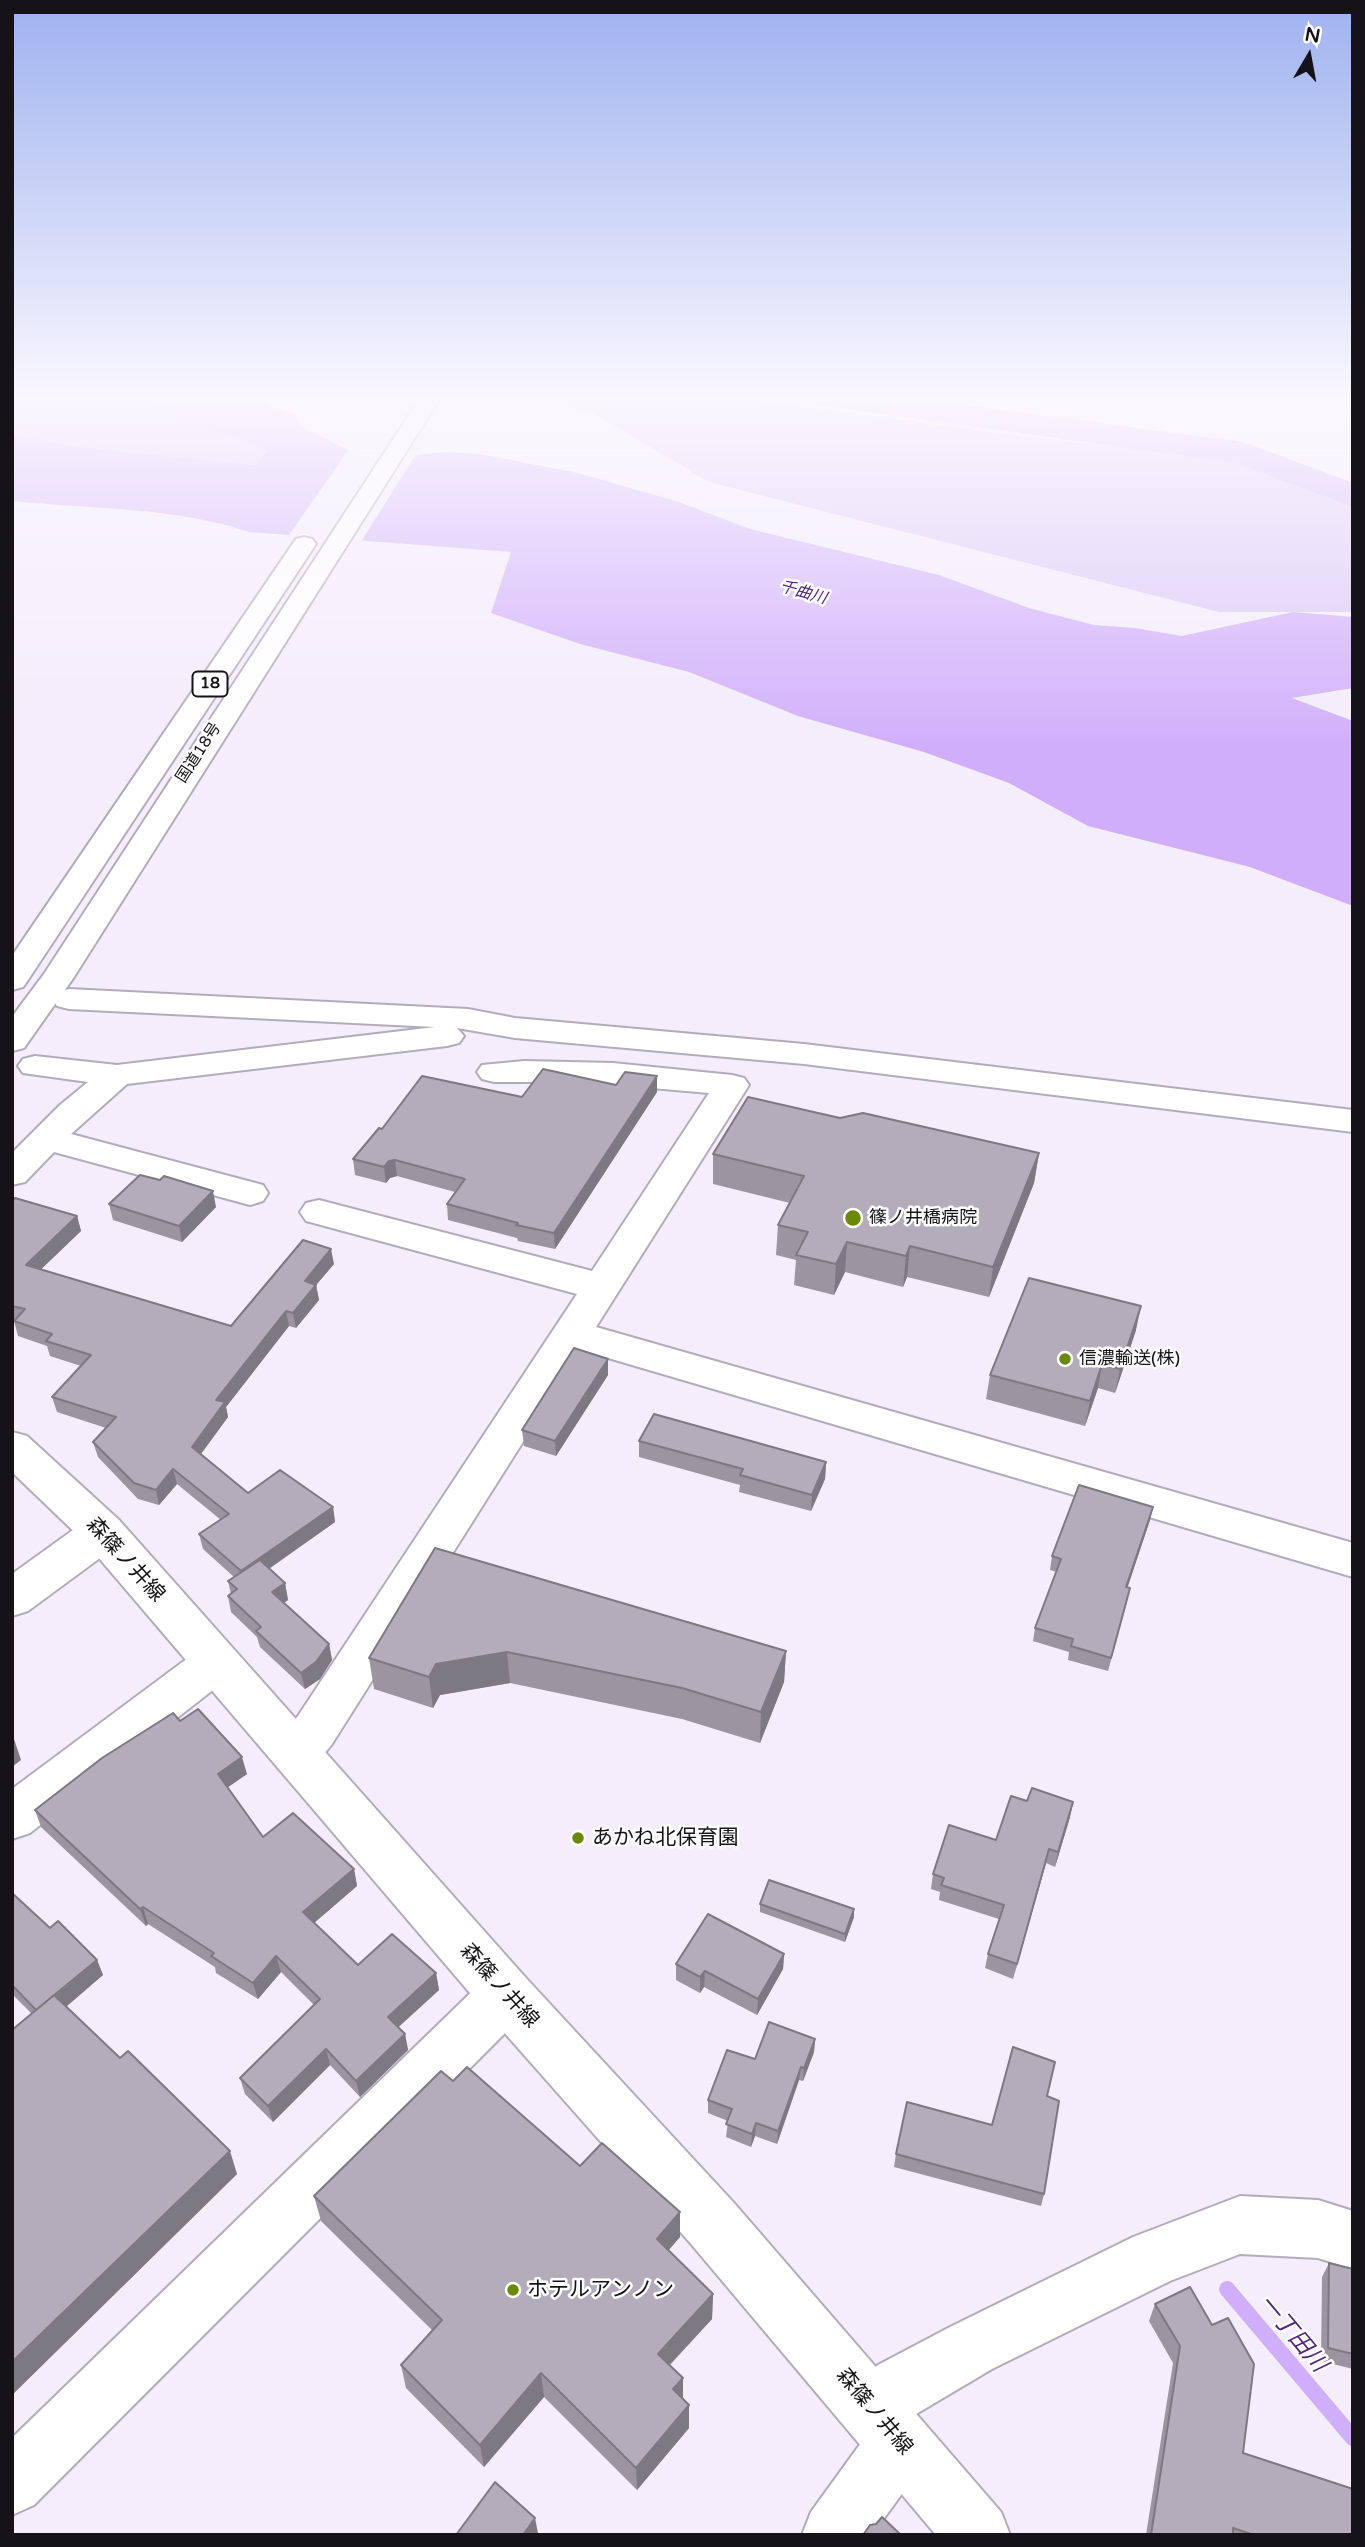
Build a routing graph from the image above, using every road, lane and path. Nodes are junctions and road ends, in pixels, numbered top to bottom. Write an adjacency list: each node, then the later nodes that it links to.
1 (355, 514): 4 (main road, 国道18号 / 18)
2 (320, 520): 3 (main road, 国道18号 / 18)
3 (14, 977)
4 (63, 988): 5 (main road); 6 (main road, 国道18号 / 18)
5 (515, 1028): 9 (main road); 10 (main road)
6 (12, 1041)
7 (35, 1066): 9 (main road)
8 (494, 1072): 15 (main road)
9 (117, 1075): 11 (main road)
10 (1353, 1121)
11 (47, 1139): 12 (main road); 13 (main road)
12 (12, 1174)
13 (250, 1193)
14 (319, 1212): 15 (main road)
15 (601, 1287): 16 (main road)
16 (570, 1333): 19 (main road); 22 (main road)
17 (12, 1447): 18 (main road, 森篠ノ井線)
18 (103, 1532): 20 (main road); 21 (main road, 森篠ノ井線)
19 (1353, 1560)
20 (12, 1598)
21 (216, 1662): 22 (main road, 森篠ノ井線); 23 (main road)
22 (295, 1754): 24 (main road, 森篠ノ井線)
23 (12, 1818)
24 (506, 1995): 26 (main road, 森篠ノ井線); 27 (main road)
25 (1353, 2240): 26 (main road)
26 (886, 2426): 28 (main road); 29 (main road, 森篠ノ井線)
27 (12, 2483)
28 (834, 2535)
29 (978, 2535)

